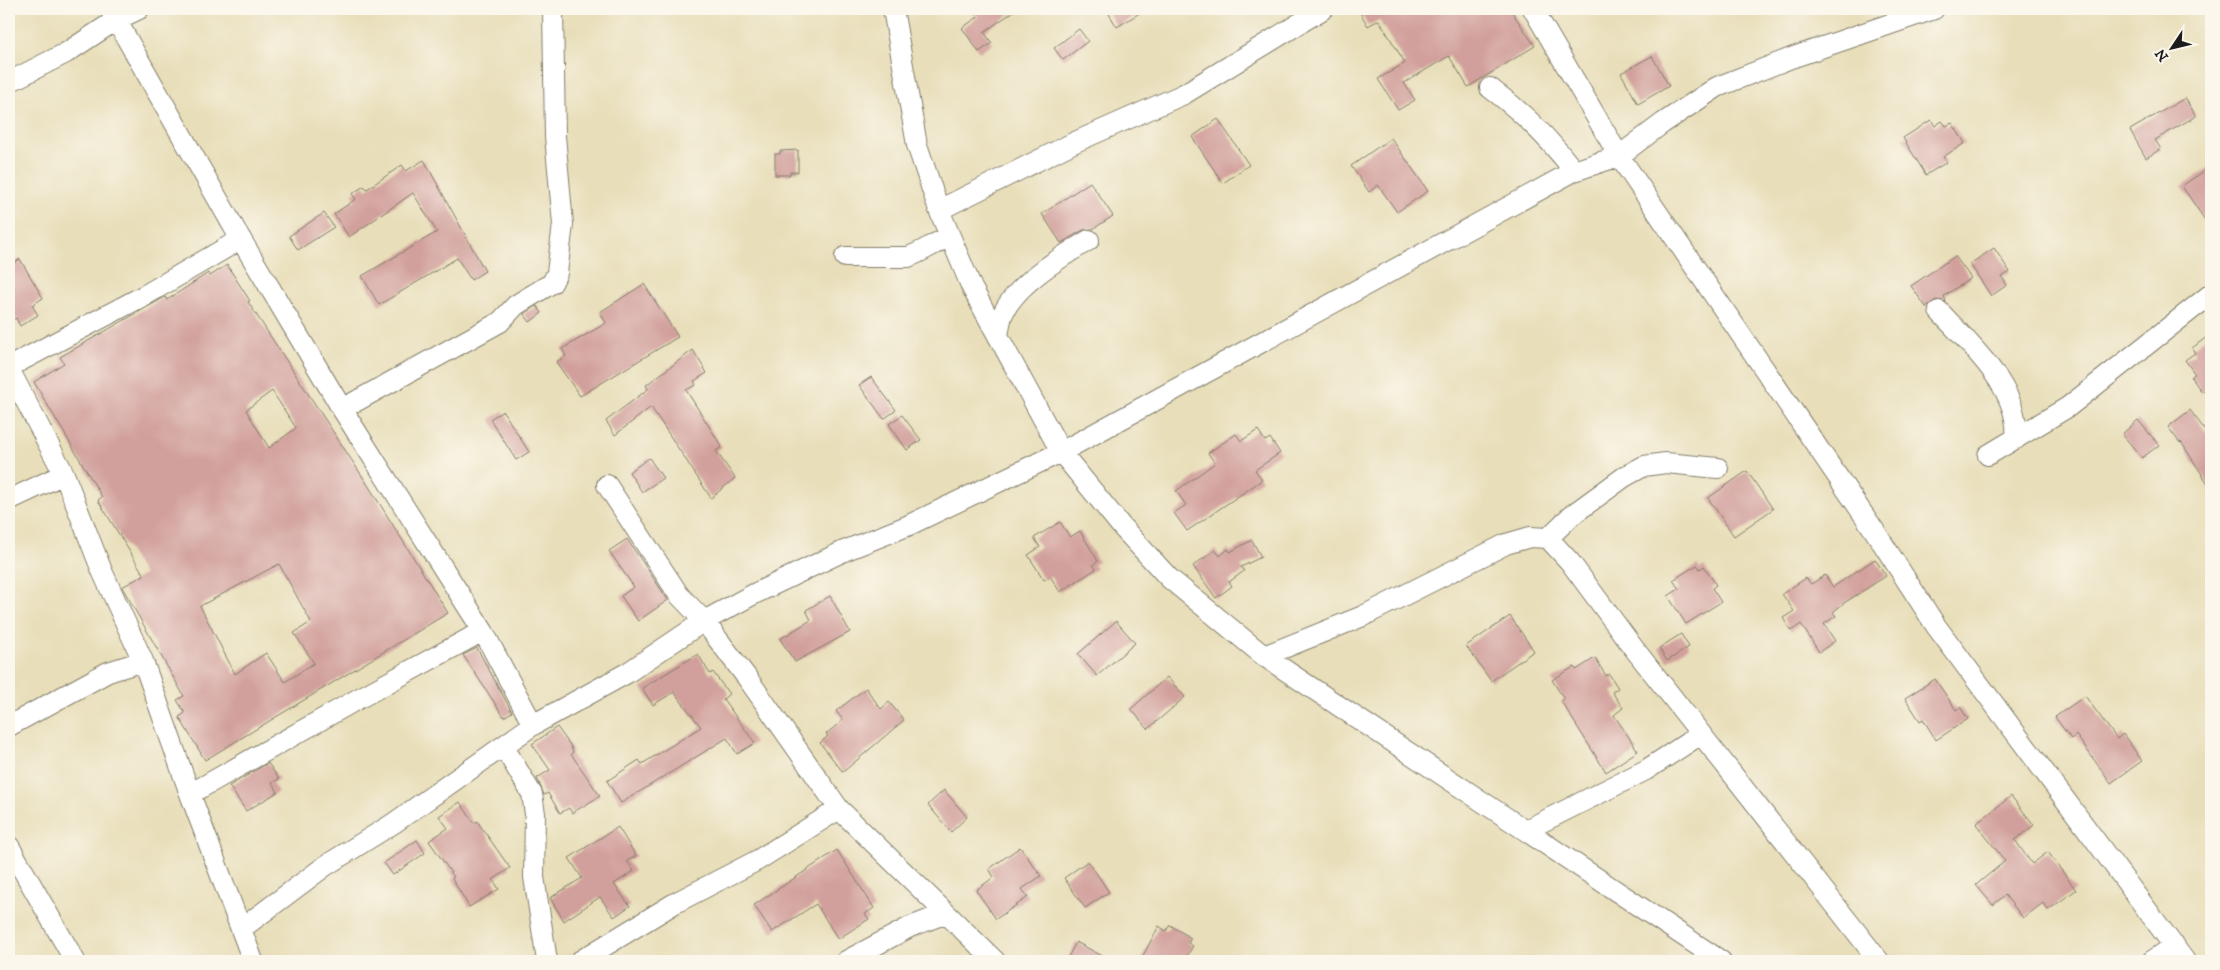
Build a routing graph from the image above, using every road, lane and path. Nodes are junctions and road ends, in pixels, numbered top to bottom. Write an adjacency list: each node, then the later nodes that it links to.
1 (139, 9): 7 (street)
2 (553, 9): 21 (street)
3 (892, 9): 12 (street)
4 (1323, 9): 12 (street)
5 (1533, 9): 10 (street)
6 (1934, 9): 10 (street)
7 (113, 14): 8 (street); 14 (street)
8 (9, 82)
9 (1490, 88): 11 (street)
10 (1619, 156): 11 (street); 44 (street)
11 (1574, 172): 23 (street)
12 (939, 210): 13 (street)
13 (950, 237): 16 (street); 19 (street)
14 (242, 240): 20 (street); 21 (street)
15 (1089, 240): 19 (street)
16 (845, 257)
17 (2211, 294): 22 (street)
18 (1939, 311): 22 (street)
19 (998, 336): 23 (street)
20 (9, 368): 26 (street)
21 (342, 408): 31 (street)
22 (2016, 439): 24 (street)
23 (1061, 452): 30 (street); 32 (street)
24 (1988, 455)
25 (1718, 468): 29 (street)
26 (64, 474): 28 (street); 33 (street)
27 (607, 485): 30 (street)
28 (9, 500)
29 (1548, 538): 32 (street); 36 (street)
30 (704, 621): 34 (street); 39 (street)
31 (483, 631): 34 (street); 38 (street)
32 (1264, 656): 40 (street)
33 (143, 661): 35 (street); 38 (street)
34 (533, 725): 37 (street)
35 (9, 726)
36 (1701, 734): 40 (street); 52 (street)
37 (504, 747): 43 (street); 47 (street)
38 (190, 794): 43 (street)
39 (839, 808): 42 (street); 48 (street)
40 (1526, 830): 51 (street)
41 (9, 846): 45 (street)
42 (944, 914): 49 (street); 50 (street)
43 (241, 929): 46 (street)
44 (2180, 954): 53 (street)
45 (75, 961)
46 (254, 961)
47 (547, 961)
48 (580, 961)
49 (846, 961)
50 (995, 961)
51 (1721, 961)
52 (1879, 961)
53 (2152, 961)

